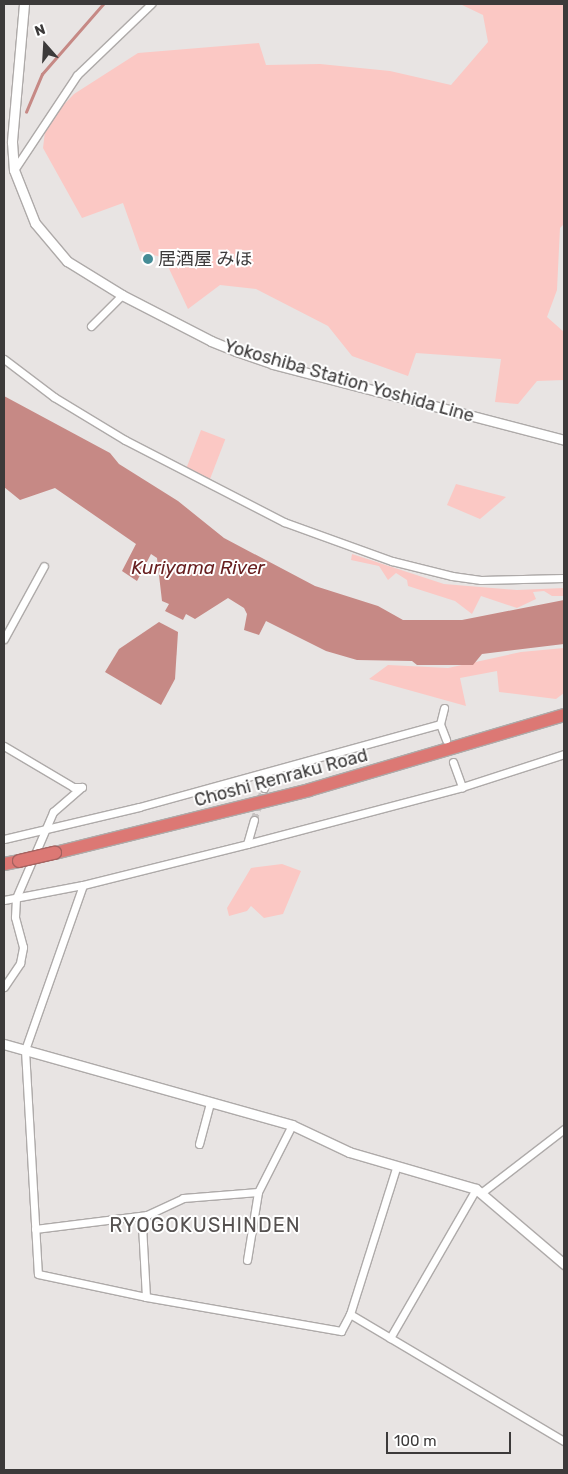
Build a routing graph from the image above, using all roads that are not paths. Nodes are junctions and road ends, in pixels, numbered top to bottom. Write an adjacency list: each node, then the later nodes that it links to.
1 (24, 4): 3 (main road, Yokoshiba Station Yoshida Line)
2 (151, 4): 3 (street)
3 (14, 170): 4 (main road, Yokoshiba Station Yoshida Line)
4 (122, 295): 5 (street); 7 (main road, Yokoshiba Station Yoshida Line)
5 (91, 326)
6 (4, 359): 9 (street)
7 (564, 440)
8 (44, 566): 10 (street)
9 (564, 578)
10 (4, 639)
11 (444, 708): 13 (street)
12 (564, 714): 25 (highway, Choshi Renraku Road, bridge)
13 (440, 724): 14 (street); 18 (street)
14 (446, 740)
15 (4, 746): 22 (street)
16 (564, 754): 19 (street)
17 (453, 762): 19 (street)
18 (268, 772): 20 (street); 22 (street)
19 (462, 787): 24 (street)
20 (264, 788)
21 (254, 820): 24 (street)
22 (49, 829): 23 (street); 27 (street)
23 (4, 839)
24 (247, 844): 26 (street)
25 (4, 864)
26 (83, 885): 27 (street); 31 (street)
27 (16, 898): 28 (street); 29 (street)
28 (4, 900)
29 (4, 987)
30 (4, 1044): 31 (main road)
31 (25, 1050): 32 (main road); 40 (street)
32 (210, 1103): 33 (main road); 35 (street)
33 (292, 1125): 36 (main road); 38 (street)
34 (564, 1130): 37 (street)
35 (199, 1144)
36 (396, 1168): 37 (main road); 44 (street)
37 (478, 1191): 42 (main road); 45 (street)
38 (258, 1192): 39 (street); 41 (street)
39 (147, 1214): 40 (street); 43 (street)
40 (35, 1229): 43 (street)
41 (248, 1260)
42 (564, 1264)
43 (146, 1297): 44 (street)
44 (350, 1314): 45 (street)
45 (390, 1338): 46 (street)
46 (564, 1441)

